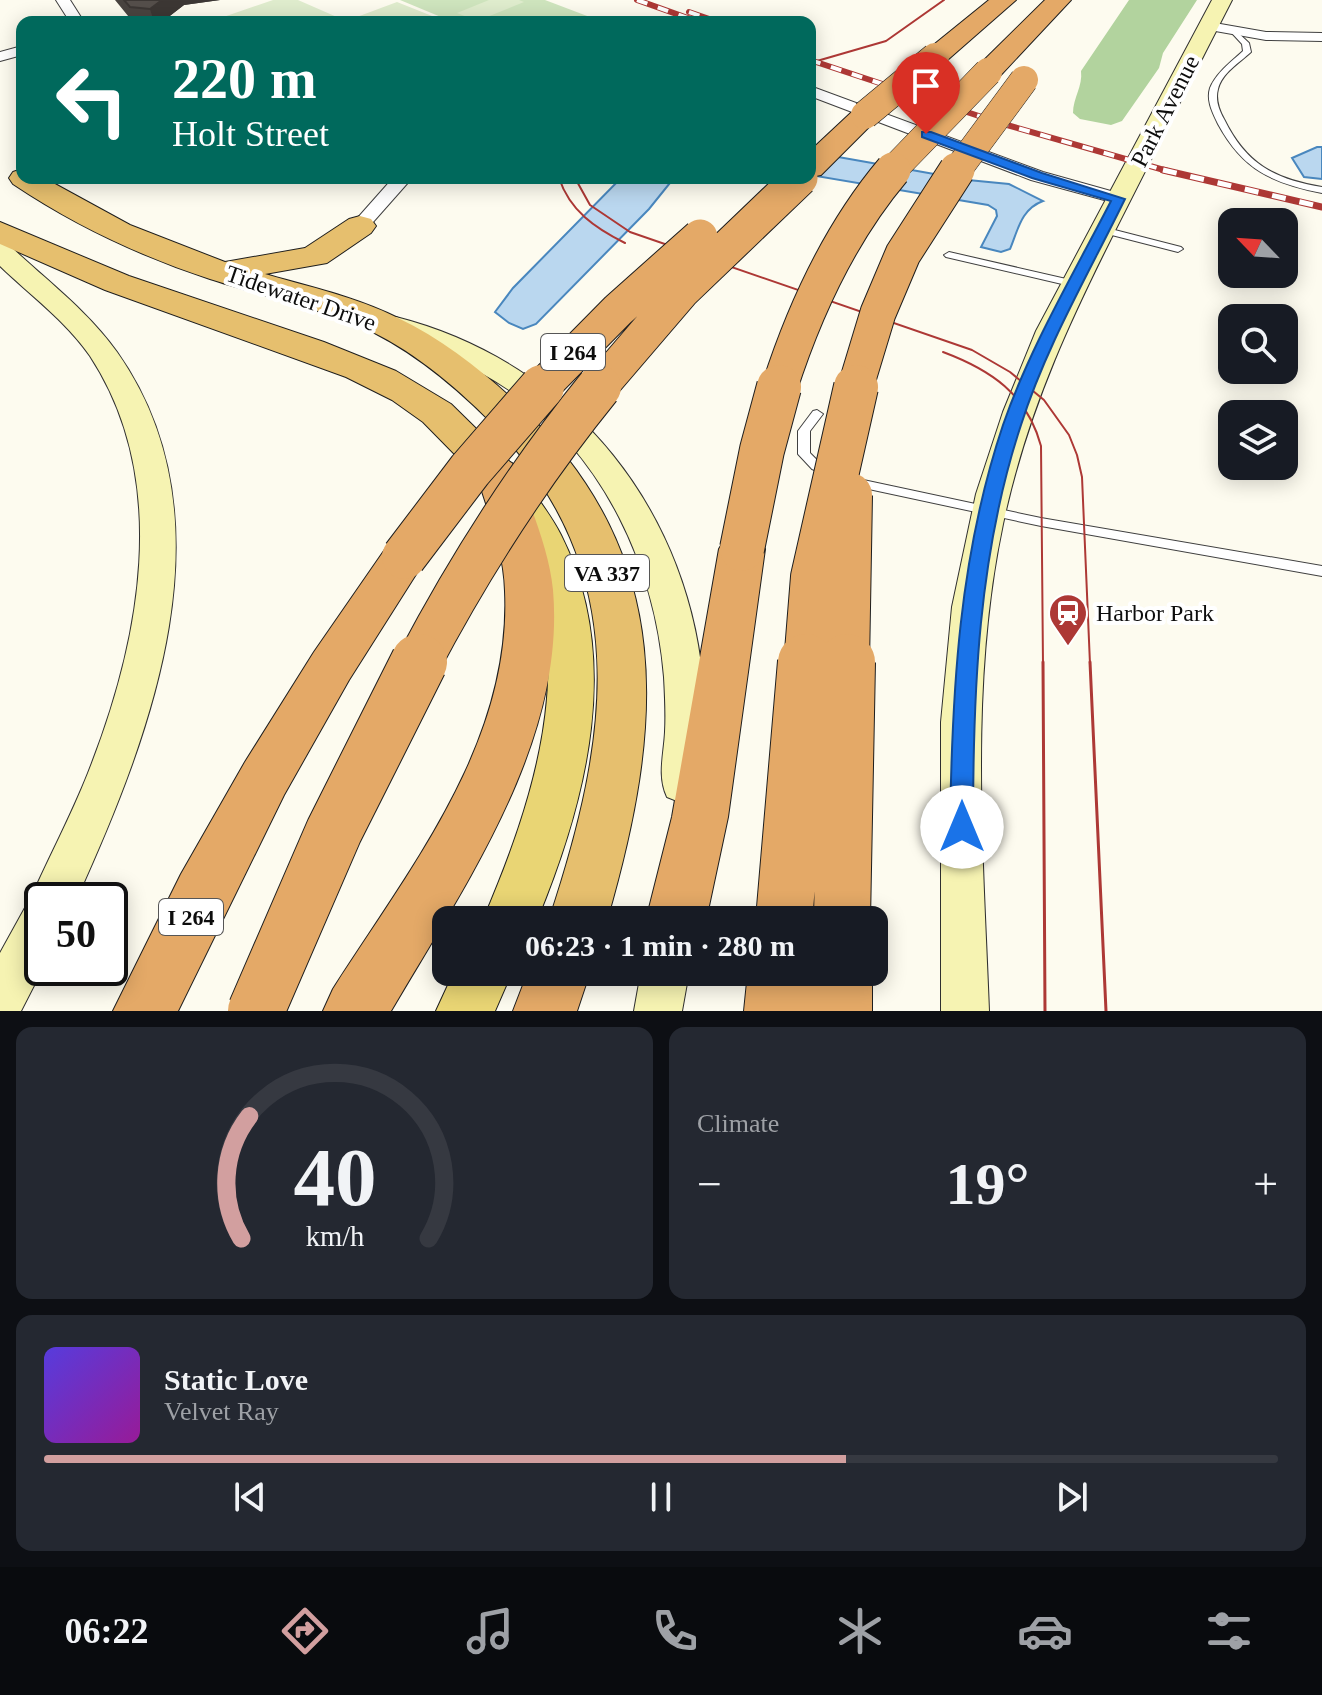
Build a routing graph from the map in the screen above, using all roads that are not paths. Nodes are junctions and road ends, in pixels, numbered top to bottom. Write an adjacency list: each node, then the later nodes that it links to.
1 (1004, 0): 9 (highway, bridge)
2 (1059, 0): 35 (highway, bridge)
3 (1082, 0): 26 (highway, bridge)
4 (1222, 0): 5 (main road, Park Avenue)
5 (1209, 26): 6 (street); 17 (main road, Park Avenue)
6 (1232, 30): 7 (street); 16 (lane)
7 (1322, 37)
8 (816, 93): 17 (street)
9 (865, 115): 10 (highway); 11 (highway)
10 (816, 149)
11 (816, 162)
12 (34, 184): 23 (highway, Tidewater Drive / VA 337)
13 (398, 184): 18 (street)
14 (766, 184): 30 (highway, I 264, bridge)
15 (794, 184): 48 (highway, bridge)
16 (1322, 190)
17 (1111, 215): 20 (lane); 24 (main road, Park Avenue)
18 (360, 226): 23 (highway); 25 (highway)
19 (0, 232): 27 (highway, Tidewater Drive)
20 (1178, 249)
21 (0, 251): 31 (main road)
22 (949, 255): 24 (lane)
23 (219, 270): 25 (highway, Tidewater Drive / VA 337)
24 (1075, 284): 28 (main road, Park Avenue)
25 (363, 315): 33 (highway, Tidewater Drive / VA 337); 34 (main road)
26 (834, 407): 28 (lane); 36 (highway, bridge); 37 (highway, bridge)
27 (497, 473): 32 (main road, Tidewater Drive); 49 (highway)
28 (988, 511): 29 (lane); 56 (main road, Park Avenue)
29 (1322, 571)
30 (239, 824): 46 (highway); 47 (highway, I 264)
31 (61, 882)
32 (516, 906)
33 (582, 906)
34 (670, 906)
35 (679, 906)
36 (785, 906)
37 (842, 906)
38 (24, 956): 45 (main road)
39 (477, 986): 50 (main road)
40 (547, 986): 51 (main road)
41 (552, 986): 52 (highway)
42 (662, 986): 53 (main road)
43 (778, 986): 54 (highway)
44 (841, 986): 55 (highway)
45 (0, 1001)
46 (117, 1011)
47 (145, 1011)
48 (256, 1011)
49 (355, 1011)
50 (465, 1011)
51 (531, 1011)
52 (545, 1011)
53 (658, 1011)
54 (776, 1011)
55 (840, 1011)
56 (965, 1011)

